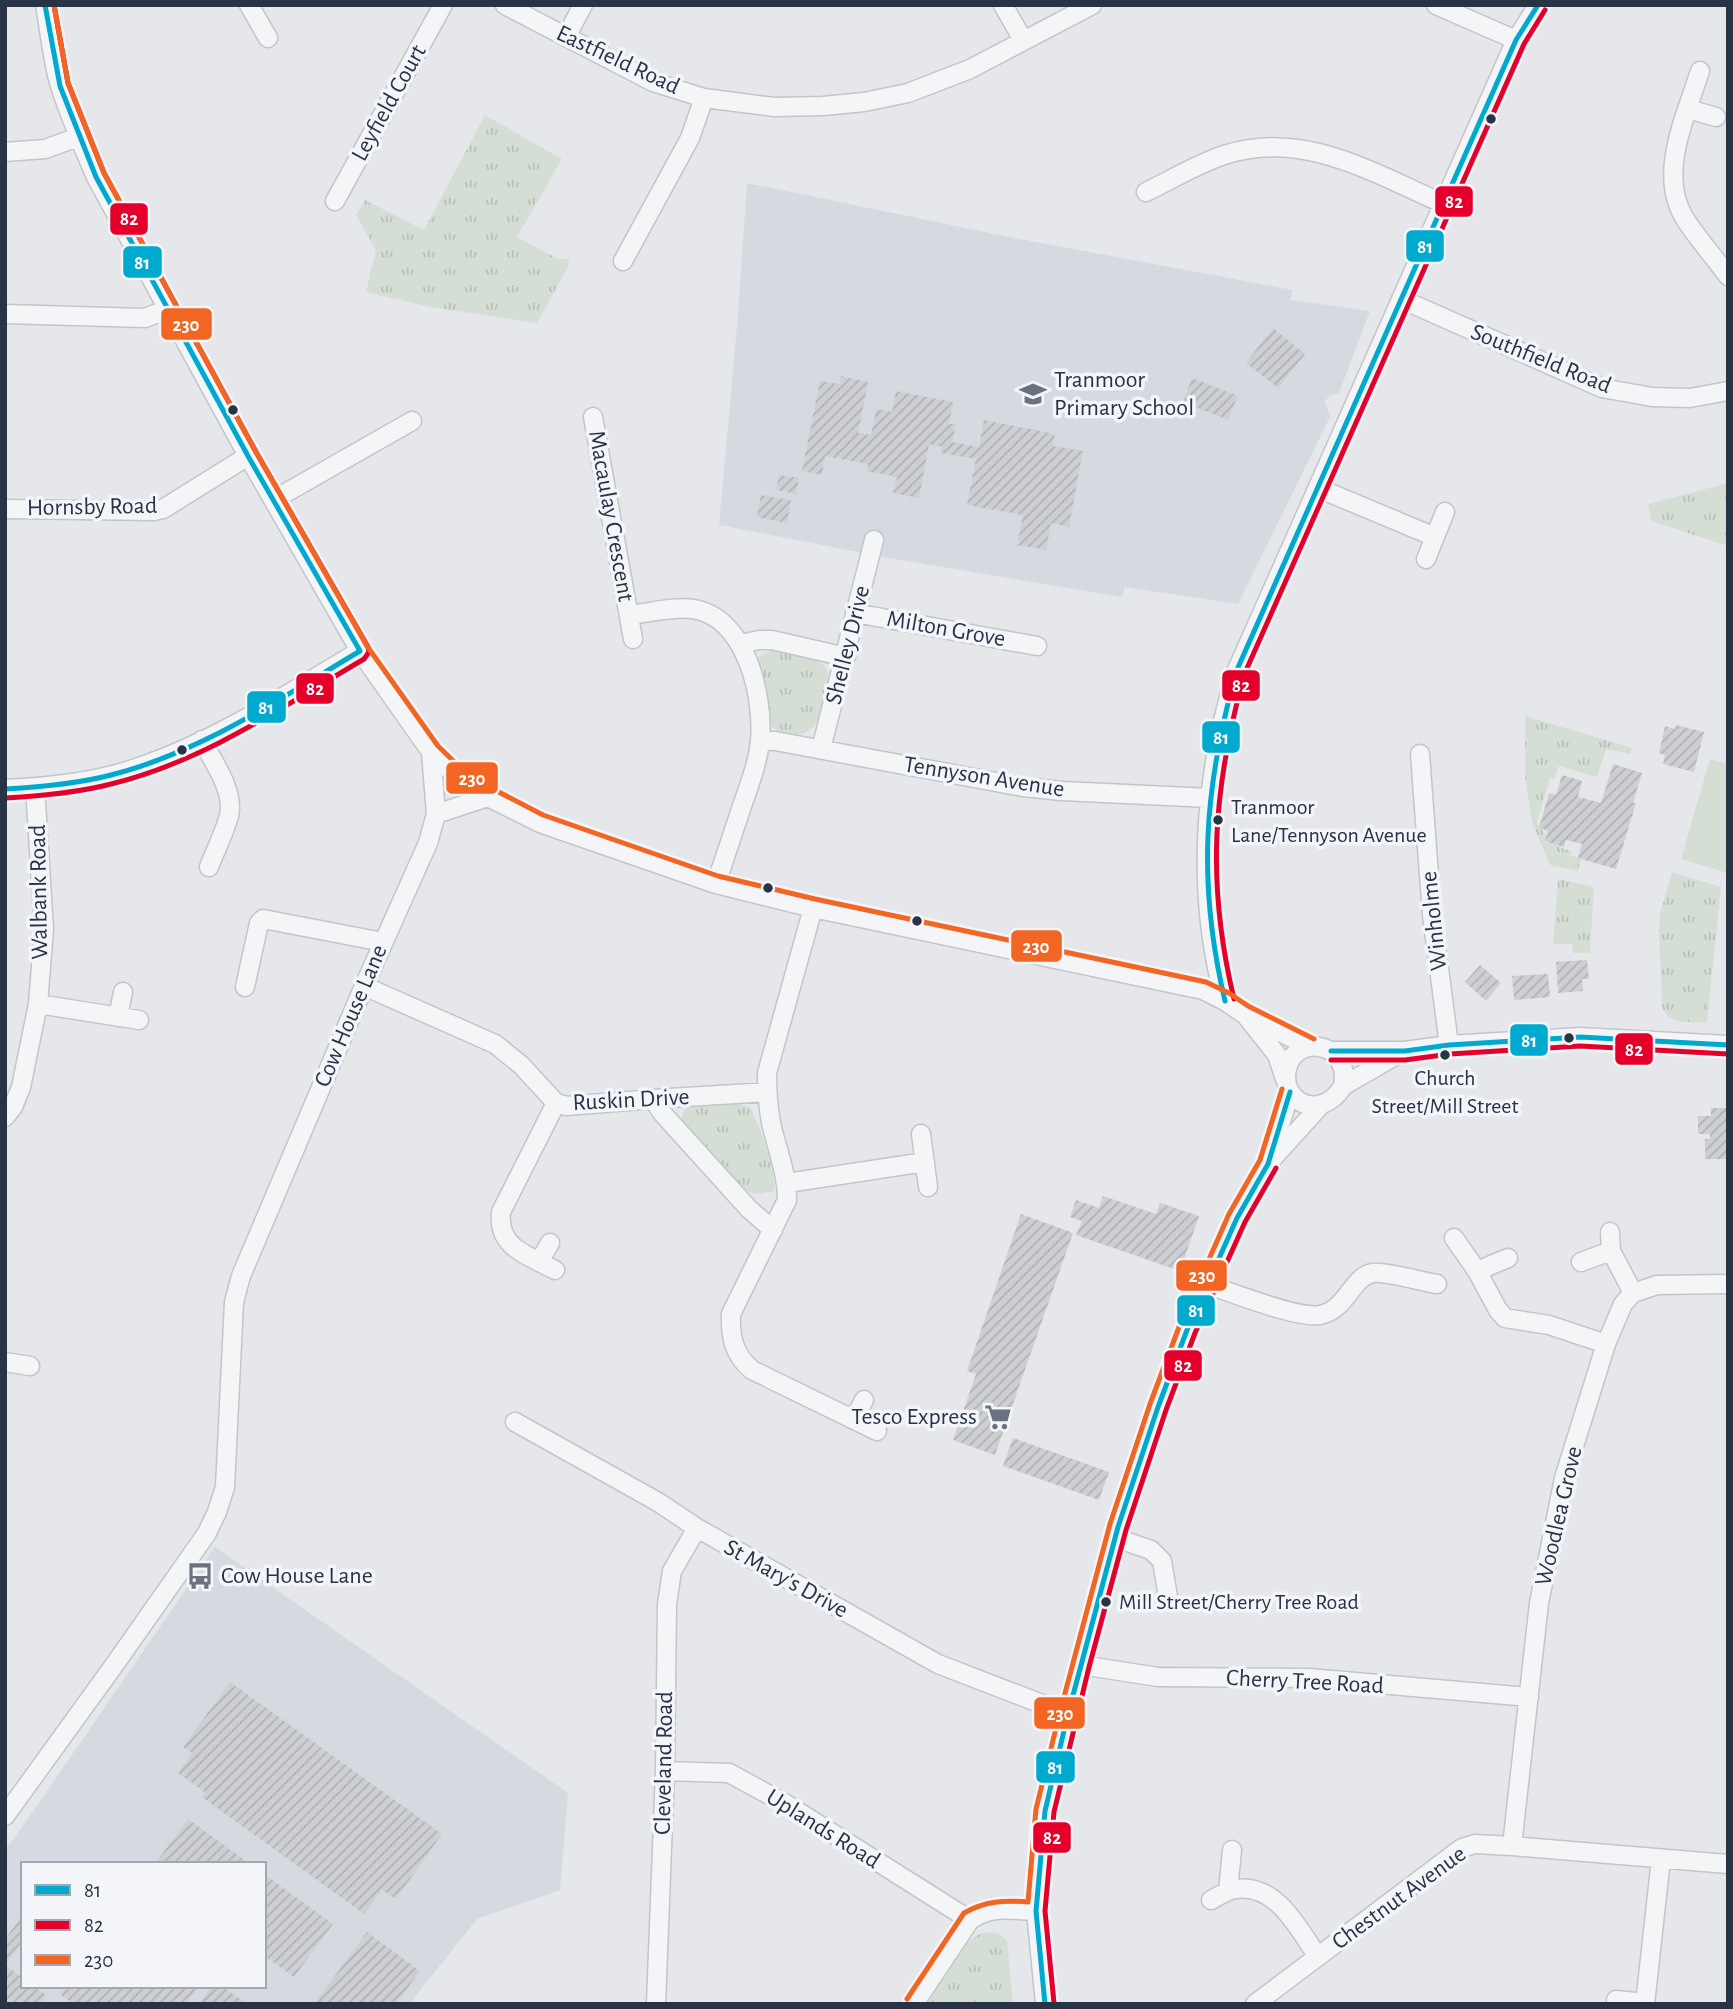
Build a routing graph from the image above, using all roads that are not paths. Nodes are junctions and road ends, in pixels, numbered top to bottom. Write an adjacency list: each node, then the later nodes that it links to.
1 (46, 5): 18 (street)
2 (249, 5): 11 (street)
3 (443, 5): 21 (street, Leyfield Court)
4 (505, 5): 10 (street, Eastfield Road)
5 (583, 5): 10 (street)
6 (1003, 5): 12 (street)
7 (1092, 5): 12 (street, Eastfield Road)
8 (1436, 5): 13 (street)
9 (1538, 5): 13 (street)
10 (566, 37): 15 (street, Eastfield Road)
11 (268, 38)
12 (1023, 40): 15 (street, Eastfield Road)
13 (1516, 40): 22 (street)
14 (1700, 71): 16 (street)
15 (704, 98): 23 (street)
16 (1688, 109): 17 (street); 24 (street)
17 (1716, 117)
18 (78, 137): 19 (street); 26 (street)
19 (5, 152)
20 (1146, 192): 22 (street)
21 (335, 201)
22 (1442, 203): 25 (street)
23 (623, 261)
24 (1728, 276)
25 (1401, 299): 28 (street, Southfield Road); 32 (street)
26 (168, 309): 27 (street); 31 (street)
27 (5, 314)
28 (1728, 391)
29 (593, 417): 40 (street, Macaulay Crescent)
30 (412, 421): 33 (street)
31 (248, 456): 33 (street); 34 (street, Hornsby Road)
32 (1318, 488): 36 (street); 54 (street)
33 (275, 499): 44 (street)
34 (5, 509)
35 (1445, 512): 36 (street)
36 (1435, 537): 38 (street)
37 (874, 540): 39 (street, Shelley Drive)
38 (1426, 559)
39 (855, 613): 43 (street, Milton Grove); 45 (street, Shelley Drive)
40 (629, 615): 41 (street, Macaulay Crescent); 42 (street, Macaulay Crescent)
41 (633, 639)
42 (741, 644): 45 (street); 47 (street, Macaulay Crescent)
43 (1037, 646)
44 (360, 651): 46 (street); 49 (street)
45 (846, 657): 48 (street, Shelley Drive)
46 (202, 740): 51 (street); 56 (street)
47 (760, 740): 48 (street, Tennyson Avenue); 57 (street, Macaulay Crescent)
48 (821, 749): 54 (street, Tennyson Avenue)
49 (431, 752): 53 (street); 55 (street, Cow House Lane)
50 (1420, 754): 68 (street, Winholme)
51 (36, 788): 52 (street); 64 (street, Walbank Road)
52 (5, 789)
53 (488, 797): 55 (street); 57 (street)
54 (1210, 798): 63 (street)
55 (436, 814): 59 (street, Cow House Lane)
56 (209, 867)
57 (716, 884): 58 (street)
58 (813, 908): 63 (street); 75 (street)
59 (383, 942): 60 (street, Cow House Lane); 61 (street)
60 (364, 986): 77 (street, Ruskin Drive); 111 (street, Cow House Lane)
61 (245, 987)
62 (123, 992): 66 (street)
63 (1225, 1001): 65 (street)
64 (38, 1004): 66 (street); 79 (street, Walbank Road)
65 (1244, 1014): 70 (street); 74 (street)
66 (118, 1017): 67 (street)
67 (139, 1020)
68 (1449, 1045): 69 (street); 72 (street)
69 (1728, 1045)
70 (1310, 1047): 71 (street); 74 (street)
71 (1331, 1051): 72 (street); 73 (street)
72 (1405, 1051): 73 (street)
73 (1343, 1086): 78 (street)
74 (1288, 1087): 78 (street); 82 (street)
75 (767, 1092): 76 (street, Ruskin Drive); 83 (street)
76 (653, 1099): 77 (street, Ruskin Drive); 85 (street)
77 (556, 1103): 88 (street)
78 (1321, 1105): 82 (street)
79 (5, 1117)
80 (921, 1134): 81 (street)
81 (925, 1162): 83 (street); 84 (street)
82 (1268, 1164): 93 (street)
83 (787, 1183): 85 (street)
84 (928, 1186)
85 (773, 1230): 101 (street)
86 (1610, 1232): 89 (street)
87 (1454, 1238): 92 (street)
88 (550, 1243)
89 (1611, 1251): 91 (street); 96 (street)
90 (1508, 1258): 92 (street)
91 (1581, 1262)
92 (1477, 1271): 97 (street)
93 (1206, 1284): 94 (street); 105 (street)
94 (1437, 1284)
95 (1728, 1284): 96 (street)
96 (1633, 1293): 97 (street, Woodlea Grove)
97 (1606, 1344): 108 (street, Woodlea Grove)
98 (5, 1362): 99 (street)
99 (30, 1366)
100 (864, 1400): 101 (street)
101 (854, 1420): 103 (street)
102 (515, 1422): 104 (street, St Mary's Drive)
103 (877, 1431)
104 (697, 1528): 109 (street, St Mary's Drive); 110 (street, Cleveland Road)
105 (1116, 1538): 106 (street); 107 (street)
106 (1168, 1597)
107 (1081, 1665): 108 (street, Cherry Tree Road); 109 (street)
108 (1529, 1697): 112 (street, Woodlea Grove)
109 (1068, 1714): 118 (street)
110 (665, 1771): 119 (street, Uplands Road); 123 (street, Cleveland Road)
111 (5, 1816)
112 (1511, 1846): 114 (street, Chestnut Avenue); 120 (street, Chestnut Avenue)
113 (1232, 1850): 116 (street)
114 (1661, 1859): 115 (street, Chestnut Avenue); 122 (street)
115 (1728, 1864)
116 (1228, 1891): 117 (street); 120 (street)
117 (1211, 1900)
118 (1036, 1911): 119 (street); 125 (street)
119 (970, 1920): 124 (street)
120 (1318, 1957): 126 (street, Chestnut Avenue)
121 (1616, 2000): 122 (street)
122 (1645, 2003)
123 (656, 2004)
124 (914, 2004)
125 (1045, 2004)
126 (1255, 2004)

